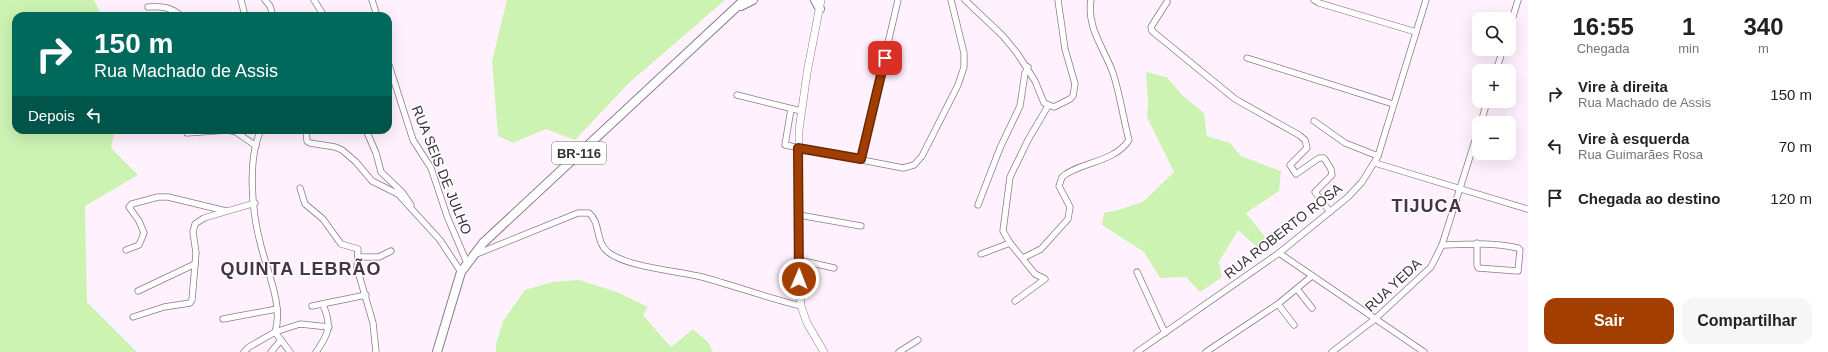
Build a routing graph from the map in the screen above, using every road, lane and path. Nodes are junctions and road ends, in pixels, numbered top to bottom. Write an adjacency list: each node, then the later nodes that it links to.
1 (241, 0): 21 (street)
2 (266, 0): 22 (street)
3 (314, 0): 23 (street)
4 (372, 0): 24 (street)
5 (744, 0): 25 (highway, BR-116)
6 (754, 0): 25 (highway, BR-116)
7 (816, 0): 19 (highway)
8 (821, 0): 19 (main road)
9 (898, 0): 45 (street)
10 (951, 0): 45 (street)
11 (965, 0): 29 (street)
12 (1058, 0): 33 (street)
13 (1091, 0): 66 (street)
14 (1314, 0): 27 (street)
15 (1426, 0): 27 (street, RUA ROBERTO ROSA)
16 (1518, 0): 26 (street)
17 (1167, 2): 54 (street)
18 (148, 7): 20 (street)
19 (820, 9): 35 (main road)
20 (176, 12)
21 (244, 12)
22 (272, 12)
23 (322, 12)
24 (376, 12)
25 (730, 12): 64 (highway, BR-116)
26 (1514, 12)
27 (1416, 32): 32 (street, RUA ROBERTO ROSA)
28 (1247, 58): 32 (street)
29 (1028, 67): 33 (street); 50 (street)
30 (392, 74): 68 (street, RUA SEIS DE JULHO)
31 (737, 95): 34 (street)
32 (1393, 104): 44 (street, RUA ROBERTO ROSA)
33 (1048, 106): 57 (street)
34 (792, 109): 35 (street); 42 (street)
35 (801, 111): 42 (main road)
36 (1314, 121): 44 (street)
37 (239, 134): 41 (street)
38 (260, 134): 41 (street)
39 (306, 134): 53 (street)
40 (368, 134): 53 (street)
41 (256, 146): 49 (street)
42 (798, 148): 45 (street); 55 (main road)
43 (1472, 151): 47 (street, RUA YEDA)
44 (1378, 156): 46 (street, RUA ROBERTO ROSA)
45 (861, 159)
46 (1375, 163): 47 (street); 54 (street, RUA ROBERTO ROSA)
47 (1461, 187): 51 (street); 59 (street, RUA YEDA)
48 (300, 188): 65 (street)
49 (255, 203): 52 (street); 83 (street)
50 (978, 205)
51 (1527, 209)
52 (226, 212): 60 (street); 69 (street)
53 (415, 212): 71 (street)
54 (1330, 212): 62 (street, RUA ROBERTO ROSA)
55 (799, 215): 56 (street); 67 (main road)
56 (861, 226)
57 (1010, 243): 63 (street); 66 (street)
58 (1477, 244): 58 (street); 59 (street)
59 (1442, 245): 86 (street, RUA YEDA)
60 (126, 250)
61 (391, 251): 65 (street)
62 (1279, 253): 73 (street); 90 (street, RUA ROBERTO ROSA)
63 (981, 254)
64 (472, 256): 68 (highway, BR-116); 81 (street)
65 (359, 257): 76 (street)
66 (1023, 258): 77 (street)
67 (799, 260): 70 (street); 81 (main road)
68 (467, 263): 71 (highway, BR-116)
69 (195, 264): 75 (street); 84 (street)
70 (834, 268)
71 (461, 272): 98 (highway, BR-116)
72 (1137, 272): 90 (street)
73 (1312, 276): 74 (street); 86 (street)
74 (1297, 289): 78 (street); 82 (street)
75 (138, 291)
76 (366, 295): 79 (street); 97 (street)
77 (1015, 302)
78 (1278, 304): 87 (street); 102 (street)
79 (323, 305): 80 (street); 88 (street)
80 (312, 306)
81 (801, 306): 99 (main road)
82 (1312, 308)
83 (277, 309): 85 (street); 89 (street)
84 (133, 317)
85 (223, 319)
86 (1375, 319): 103 (street, RUA YEDA); 104 (street)
87 (1294, 325)
88 (329, 327): 89 (street); 96 (street)
89 (275, 332): 91 (street); 93 (street)
90 (1165, 333): 101 (street, RUA ROBERTO ROSA)
91 (281, 340): 94 (street); 95 (street)
92 (918, 340): 100 (street)
93 (244, 352)
94 (271, 352)
95 (290, 352)
96 (316, 352)
97 (376, 352)
98 (437, 352)
99 (824, 352)
100 (899, 352)
101 (1137, 352)
102 (1206, 352)
103 (1332, 352)
104 (1424, 352)

